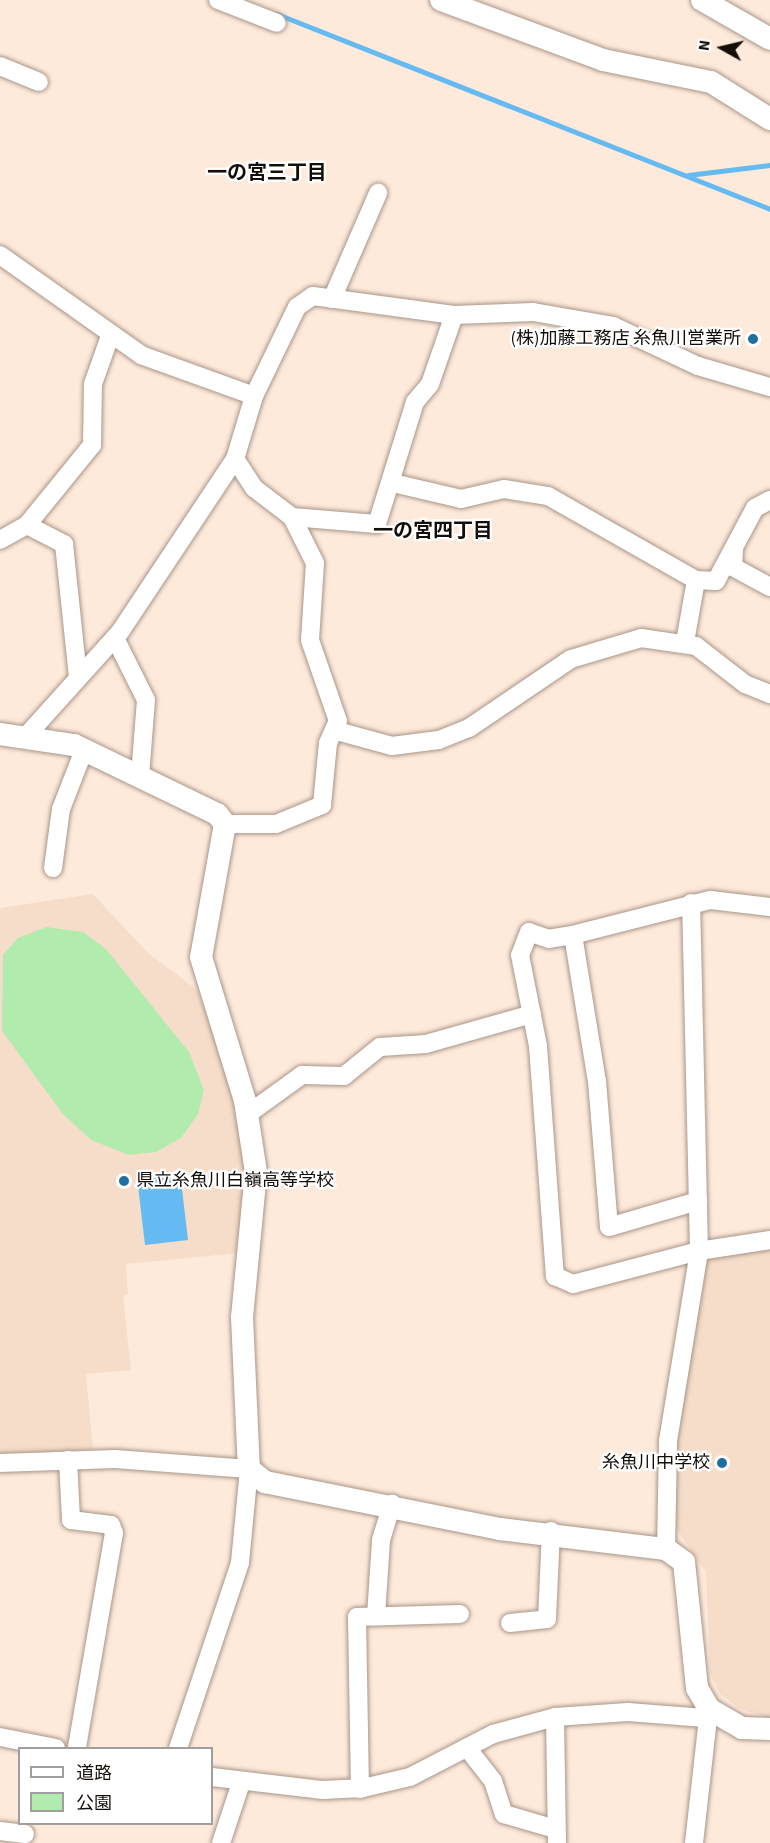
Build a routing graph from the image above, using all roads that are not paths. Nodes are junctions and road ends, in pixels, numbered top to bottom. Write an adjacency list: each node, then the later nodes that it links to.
1 (218, 0): 4 (street)
2 (441, 0): 8 (street)
3 (702, 0): 5 (street)
4 (277, 23)
5 (770, 39)
6 (0, 66): 7 (street)
7 (39, 82)
8 (770, 119)
9 (378, 193): 11 (street)
10 (0, 255): 13 (street)
11 (332, 299): 12 (street); 15 (street)
12 (454, 315): 14 (street); 17 (street)
13 (110, 336): 15 (street); 20 (street)
14 (770, 387)
15 (255, 396): 16 (street)
16 (235, 459): 19 (street); 25 (street)
17 (393, 483): 19 (street); 23 (street)
18 (770, 500): 22 (street)
19 (292, 517): 29 (street)
20 (27, 525): 21 (street); 27 (street)
21 (0, 540)
22 (734, 550): 23 (street); 24 (street)
23 (696, 580): 26 (street)
24 (770, 586)
25 (115, 638): 27 (street); 33 (street)
26 (686, 642): 28 (street); 29 (street)
27 (78, 677): 31 (street)
28 (770, 694)
29 (337, 731): 34 (street)
30 (0, 734): 31 (street)
31 (28, 734): 32 (street)
32 (84, 750): 33 (street); 35 (street)
33 (140, 776): 34 (street)
34 (225, 824): 40 (street)
35 (53, 868)
36 (691, 903): 37 (street); 38 (street); 41 (street)
37 (770, 907)
38 (573, 935): 39 (street); 41 (street)
39 (532, 1014): 40 (street); 43 (street)
40 (248, 1114): 46 (street)
41 (698, 1201): 43 (street)
42 (770, 1239): 43 (street)
43 (699, 1251): 49 (street)
44 (68, 1460): 45 (street); 46 (street); 58 (street)
45 (0, 1463)
46 (249, 1469): 47 (street); 59 (street)
47 (392, 1504): 48 (street); 51 (street)
48 (551, 1531): 49 (street); 52 (street)
49 (666, 1549): 53 (street)
50 (460, 1614): 51 (street)
51 (376, 1616): 63 (street)
52 (510, 1623)
53 (707, 1714): 54 (street); 55 (street); 68 (street)
54 (555, 1717): 60 (street); 66 (street)
55 (770, 1729)
56 (0, 1737): 57 (street)
57 (48, 1747)
58 (77, 1747)
59 (179, 1747)
60 (468, 1749): 63 (street); 66 (street)
61 (213, 1777): 62 (street)
62 (241, 1783): 63 (street); 67 (street)
63 (360, 1788)
64 (0, 1831): 65 (street)
65 (26, 1834)
66 (556, 1836)
67 (221, 1843)
68 (694, 1843)

